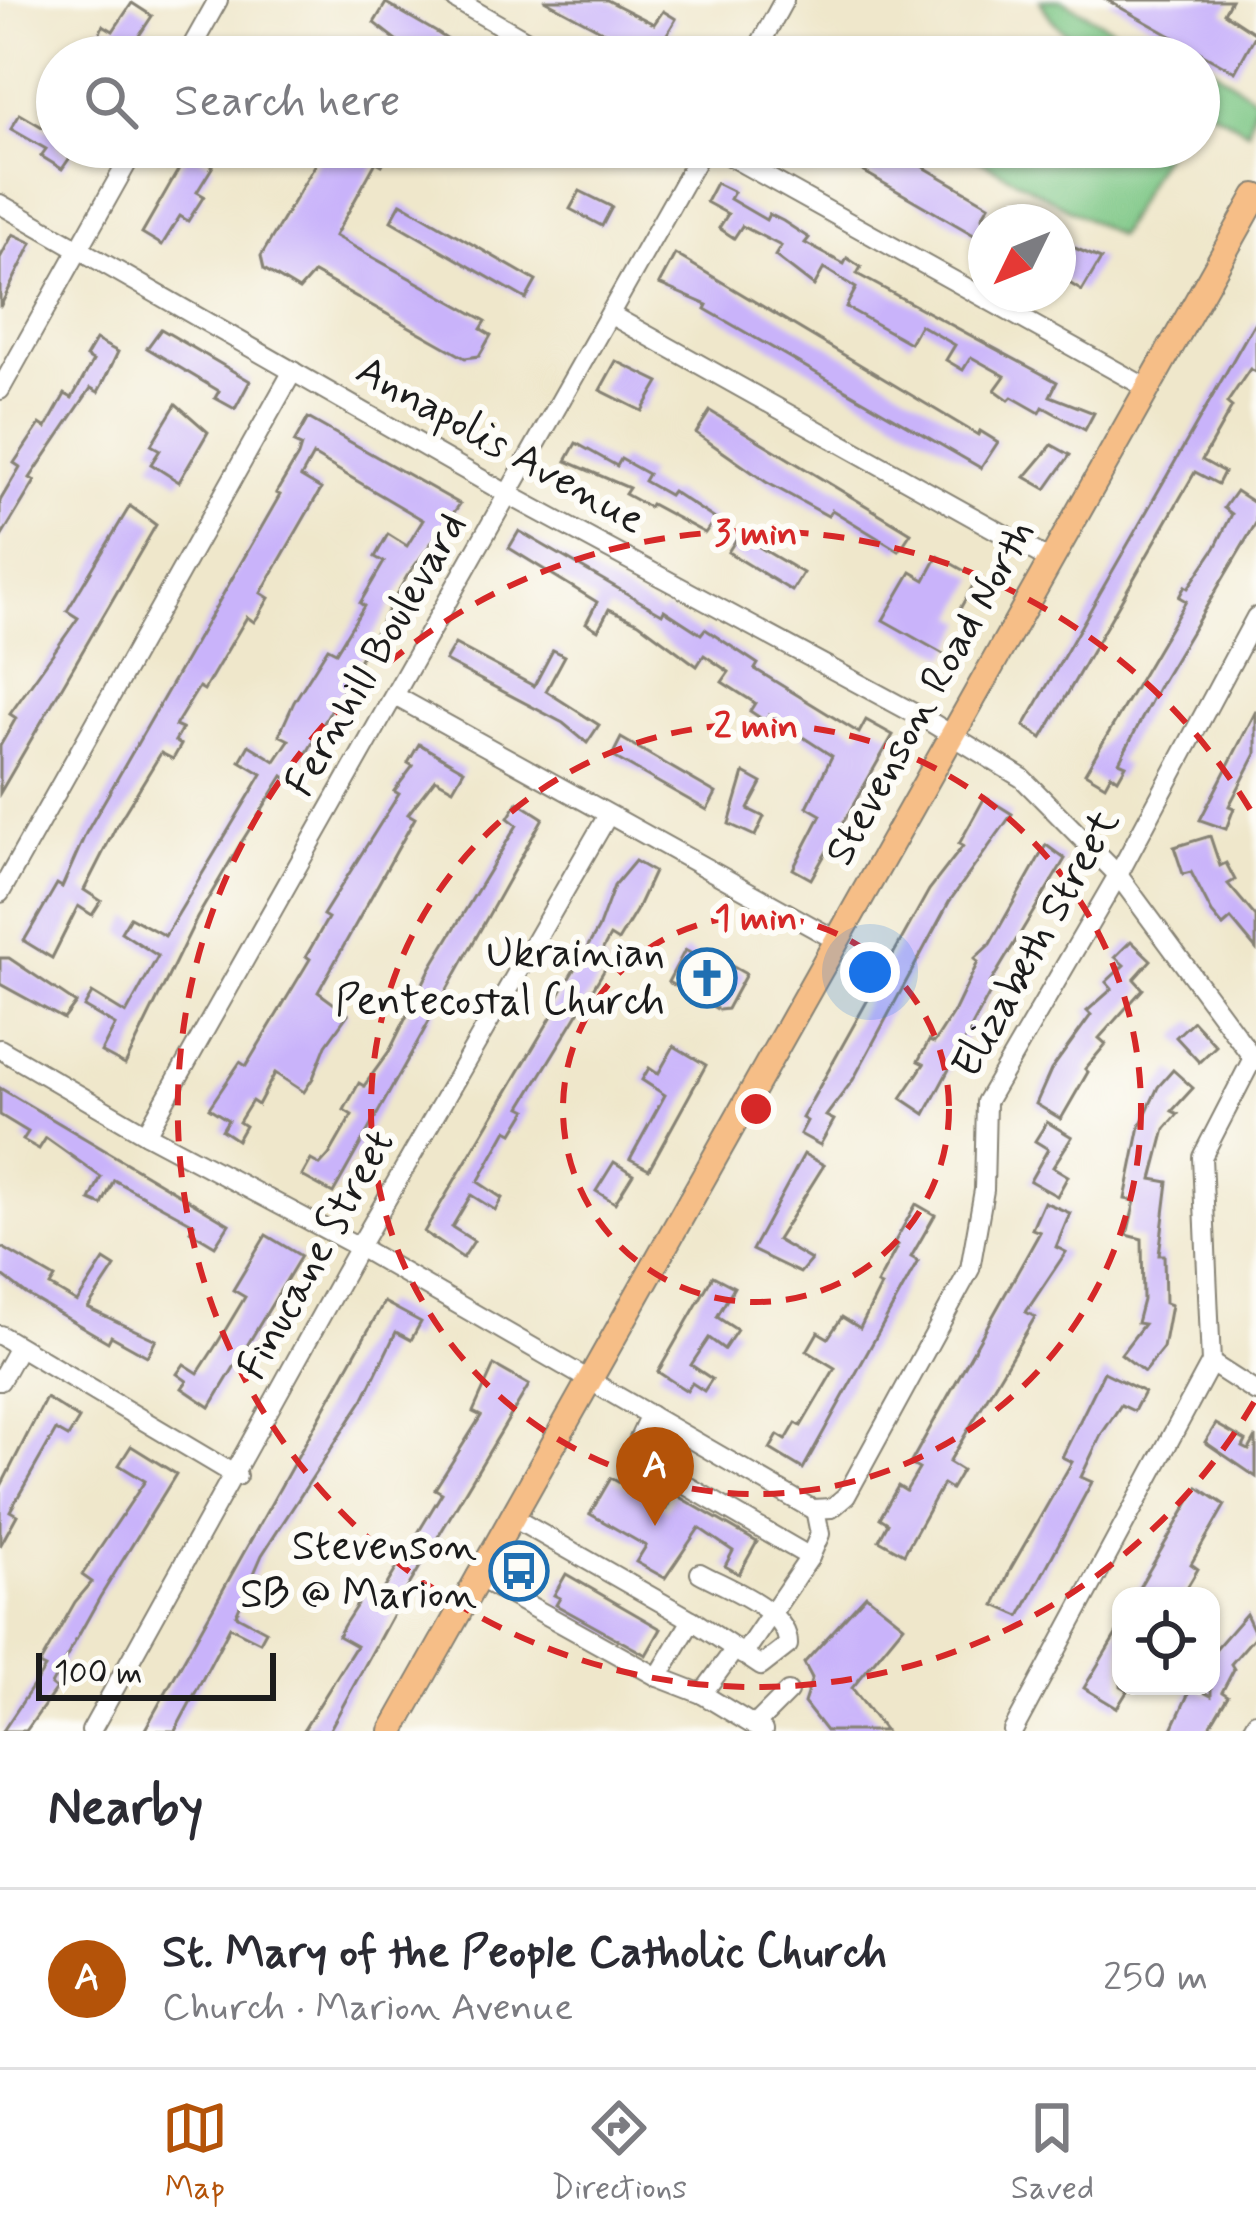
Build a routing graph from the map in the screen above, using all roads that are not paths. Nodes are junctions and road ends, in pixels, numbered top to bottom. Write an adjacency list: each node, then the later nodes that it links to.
1 (218, 0): 4 (street)
2 (456, 0): 5 (street)
3 (784, 0): 6 (street)
4 (198, 36)
5 (519, 36)
6 (764, 36)
7 (124, 168): 12 (street)
8 (696, 168): 13 (street, Fernhill Boulevard)
9 (746, 168): 15 (street)
10 (1256, 196): 15 (main road, Stevenson Road North)
11 (0, 204): 12 (street, Annapolis Avenue)
12 (79, 249): 14 (street, Annapolis Avenue); 16 (street)
13 (610, 315): 17 (street, Fernhill Boulevard); 18 (street)
14 (293, 371): 17 (street, Annapolis Avenue); 24 (street)
15 (1147, 388): 18 (main road, Stevenson Road North)
16 (0, 390)
17 (509, 495): 20 (street, Fernhill Boulevard); 21 (street, Annapolis Avenue)
18 (1050, 560): 21 (main road, Stevenson Road North)
19 (1256, 617): 23 (street, Elizabeth Street)
20 (394, 696): 22 (street); 28 (street, Fernhill Boulevard)
21 (952, 734): 23 (street, Annapolis Avenue); 25 (main road, Stevenson Road North)
22 (608, 815): 25 (street); 29 (street, Finucane Street)
23 (1118, 875): 27 (street, Annapolis Avenue); 38 (street, Elizabeth Street)
24 (0, 893)
25 (836, 940): 33 (main road, Stevenson Road North)
26 (0, 1049): 28 (street)
27 (1254, 1060): 32 (street)
28 (146, 1134): 29 (street)
29 (359, 1246): 33 (street); 37 (street, Finucane Street)
30 (0, 1335): 31 (street)
31 (19, 1347): 34 (street); 37 (street)
32 (1211, 1363): 35 (street); 53 (street)
33 (590, 1380): 36 (street); 39 (main road, Stevenson Road North)
34 (0, 1381)
35 (1256, 1392)
36 (650, 1415): 38 (street); 40 (street)
37 (236, 1476): 51 (street, Finucane Street)
38 (824, 1509): 40 (street)
39 (510, 1516): 42 (main road, Stevenson Road North); 44 (street)
40 (810, 1557): 43 (street)
41 (700, 1573): 43 (street)
42 (476, 1576): 46 (street); 52 (main road, Stevenson Road North)
43 (773, 1615): 45 (street); 45 (street)
44 (692, 1620): 45 (street); 46 (street)
45 (739, 1652): 48 (street)
46 (658, 1677): 48 (street)
47 (788, 1692): 50 (street)
48 (702, 1694): 50 (street)
49 (1256, 1722): 54 (street)
50 (759, 1728)
51 (91, 1731)
52 (392, 1731)
53 (1013, 1731)
54 (1251, 1731)

